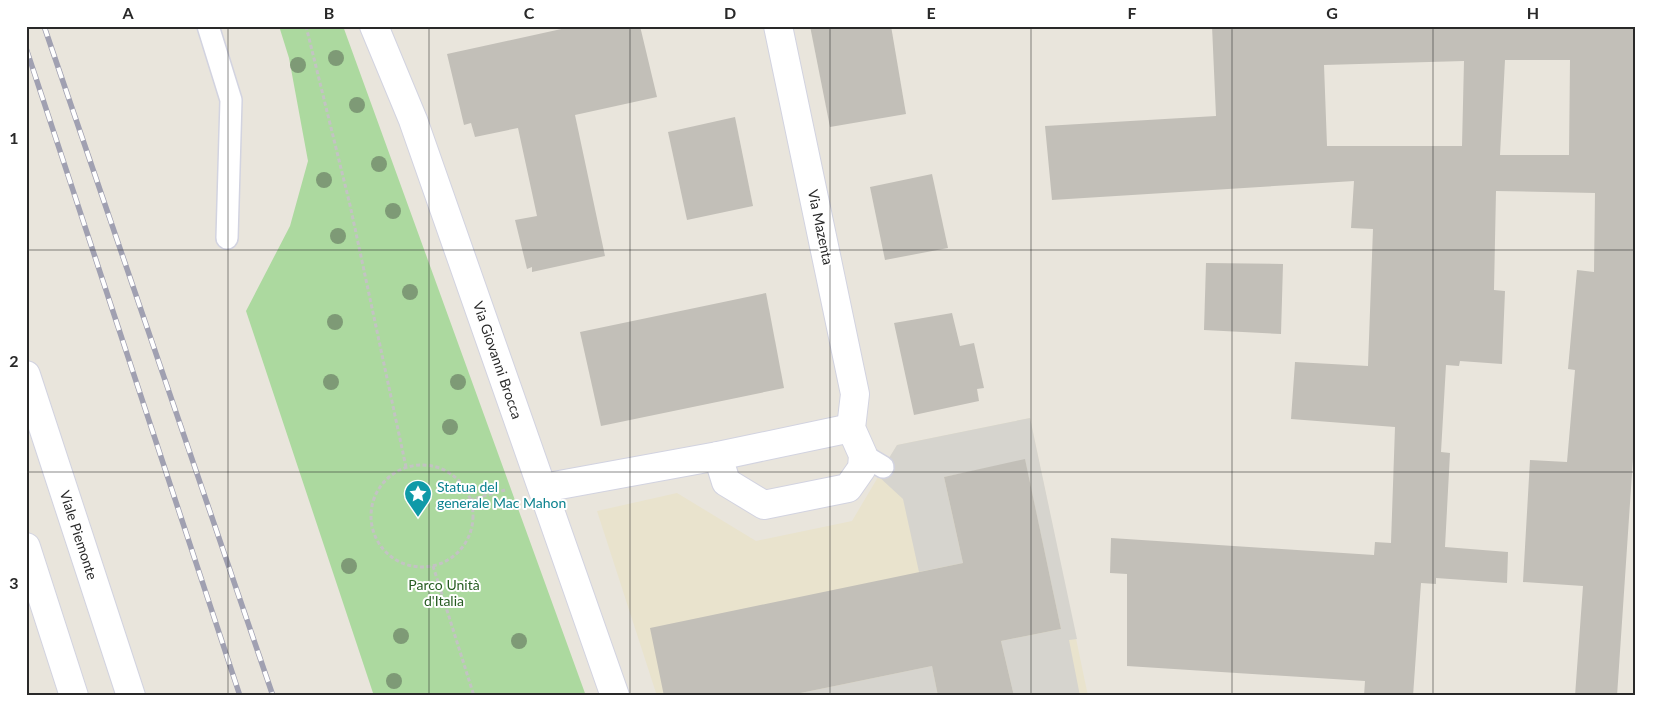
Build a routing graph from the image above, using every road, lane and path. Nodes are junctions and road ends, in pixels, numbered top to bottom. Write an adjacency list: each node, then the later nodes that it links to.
1 (208, 26): 5 (lane)
2 (306, 26): 10 (path)
3 (374, 26): 12 (street, Via Giovanni Brocca)
4 (778, 26): 8 (street, Via Mazenta)
5 (227, 238)
6 (26, 375): 7 (street, Viale Piemonte)
7 (31, 404): 17 (street, Viale Piemonte)
8 (851, 428): 9 (street); 9 (street)
9 (718, 456): 12 (street)
10 (406, 468): 13 (path); 15 (path)
11 (511, 488): 13 (path)
12 (543, 488): 19 (street, Via Giovanni Brocca)
13 (470, 500): 15 (path)
14 (26, 548): 16 (street)
15 (433, 566): 18 (path)
16 (74, 696)
17 (131, 696)
18 (474, 696)
19 (615, 696)

